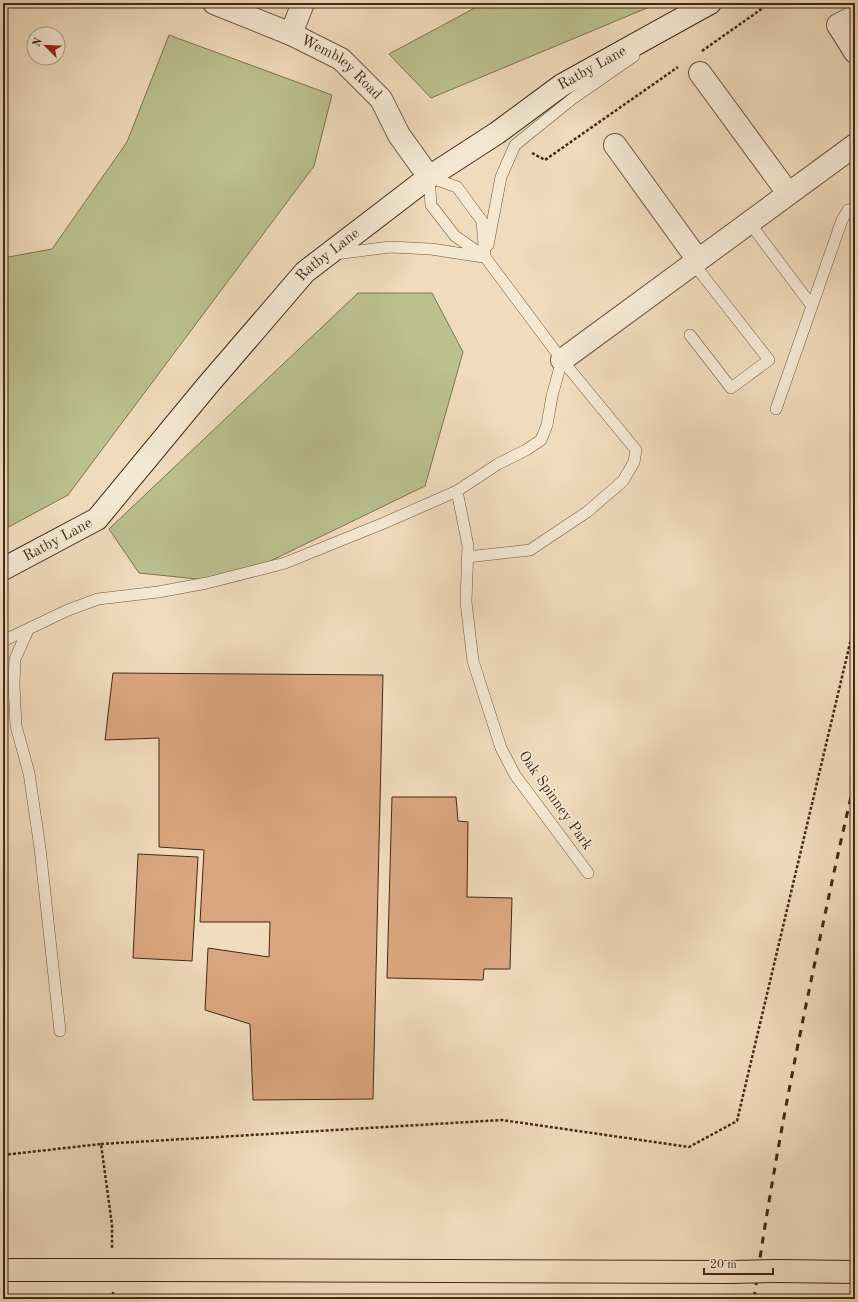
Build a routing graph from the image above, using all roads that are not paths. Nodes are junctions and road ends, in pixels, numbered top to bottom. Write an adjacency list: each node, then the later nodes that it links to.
1 (214, 3): 5 (street, Wembley Road)
2 (303, 3): 5 (street)
3 (702, 7): 10 (street, Ratby Lane); 15 (lane)
4 (855, 16): 6 (street)
5 (291, 34): 10 (street, Wembley Road)
6 (855, 52)
7 (700, 63): 11 (street)
8 (615, 145): 16 (street)
9 (855, 145): 11 (street)
10 (429, 177): 14 (street, Ratby Lane); 15 (lane); 15 (lane)
11 (788, 193): 13 (street)
12 (855, 209): 17 (lane)
13 (749, 222): 16 (street); 17 (lane)
14 (327, 255): 15 (lane); 23 (street, Ratby Lane)
15 (485, 257): 19 (lane)
16 (695, 262): 18 (lane); 19 (street)
17 (812, 306): 20 (lane)
18 (690, 335)
19 (562, 360): 21 (lane); 22 (lane)
20 (776, 409)
21 (457, 491): 22 (lane, Oak Spinney Park); 24 (lane)
22 (467, 557): 26 (lane, Oak Spinney Park)
23 (3, 569)
24 (28, 630): 25 (lane); 27 (lane)
25 (3, 641)
26 (588, 872)
27 (60, 1031)
28 (3, 1270): 29 (highway, bridge)
29 (855, 1272)

